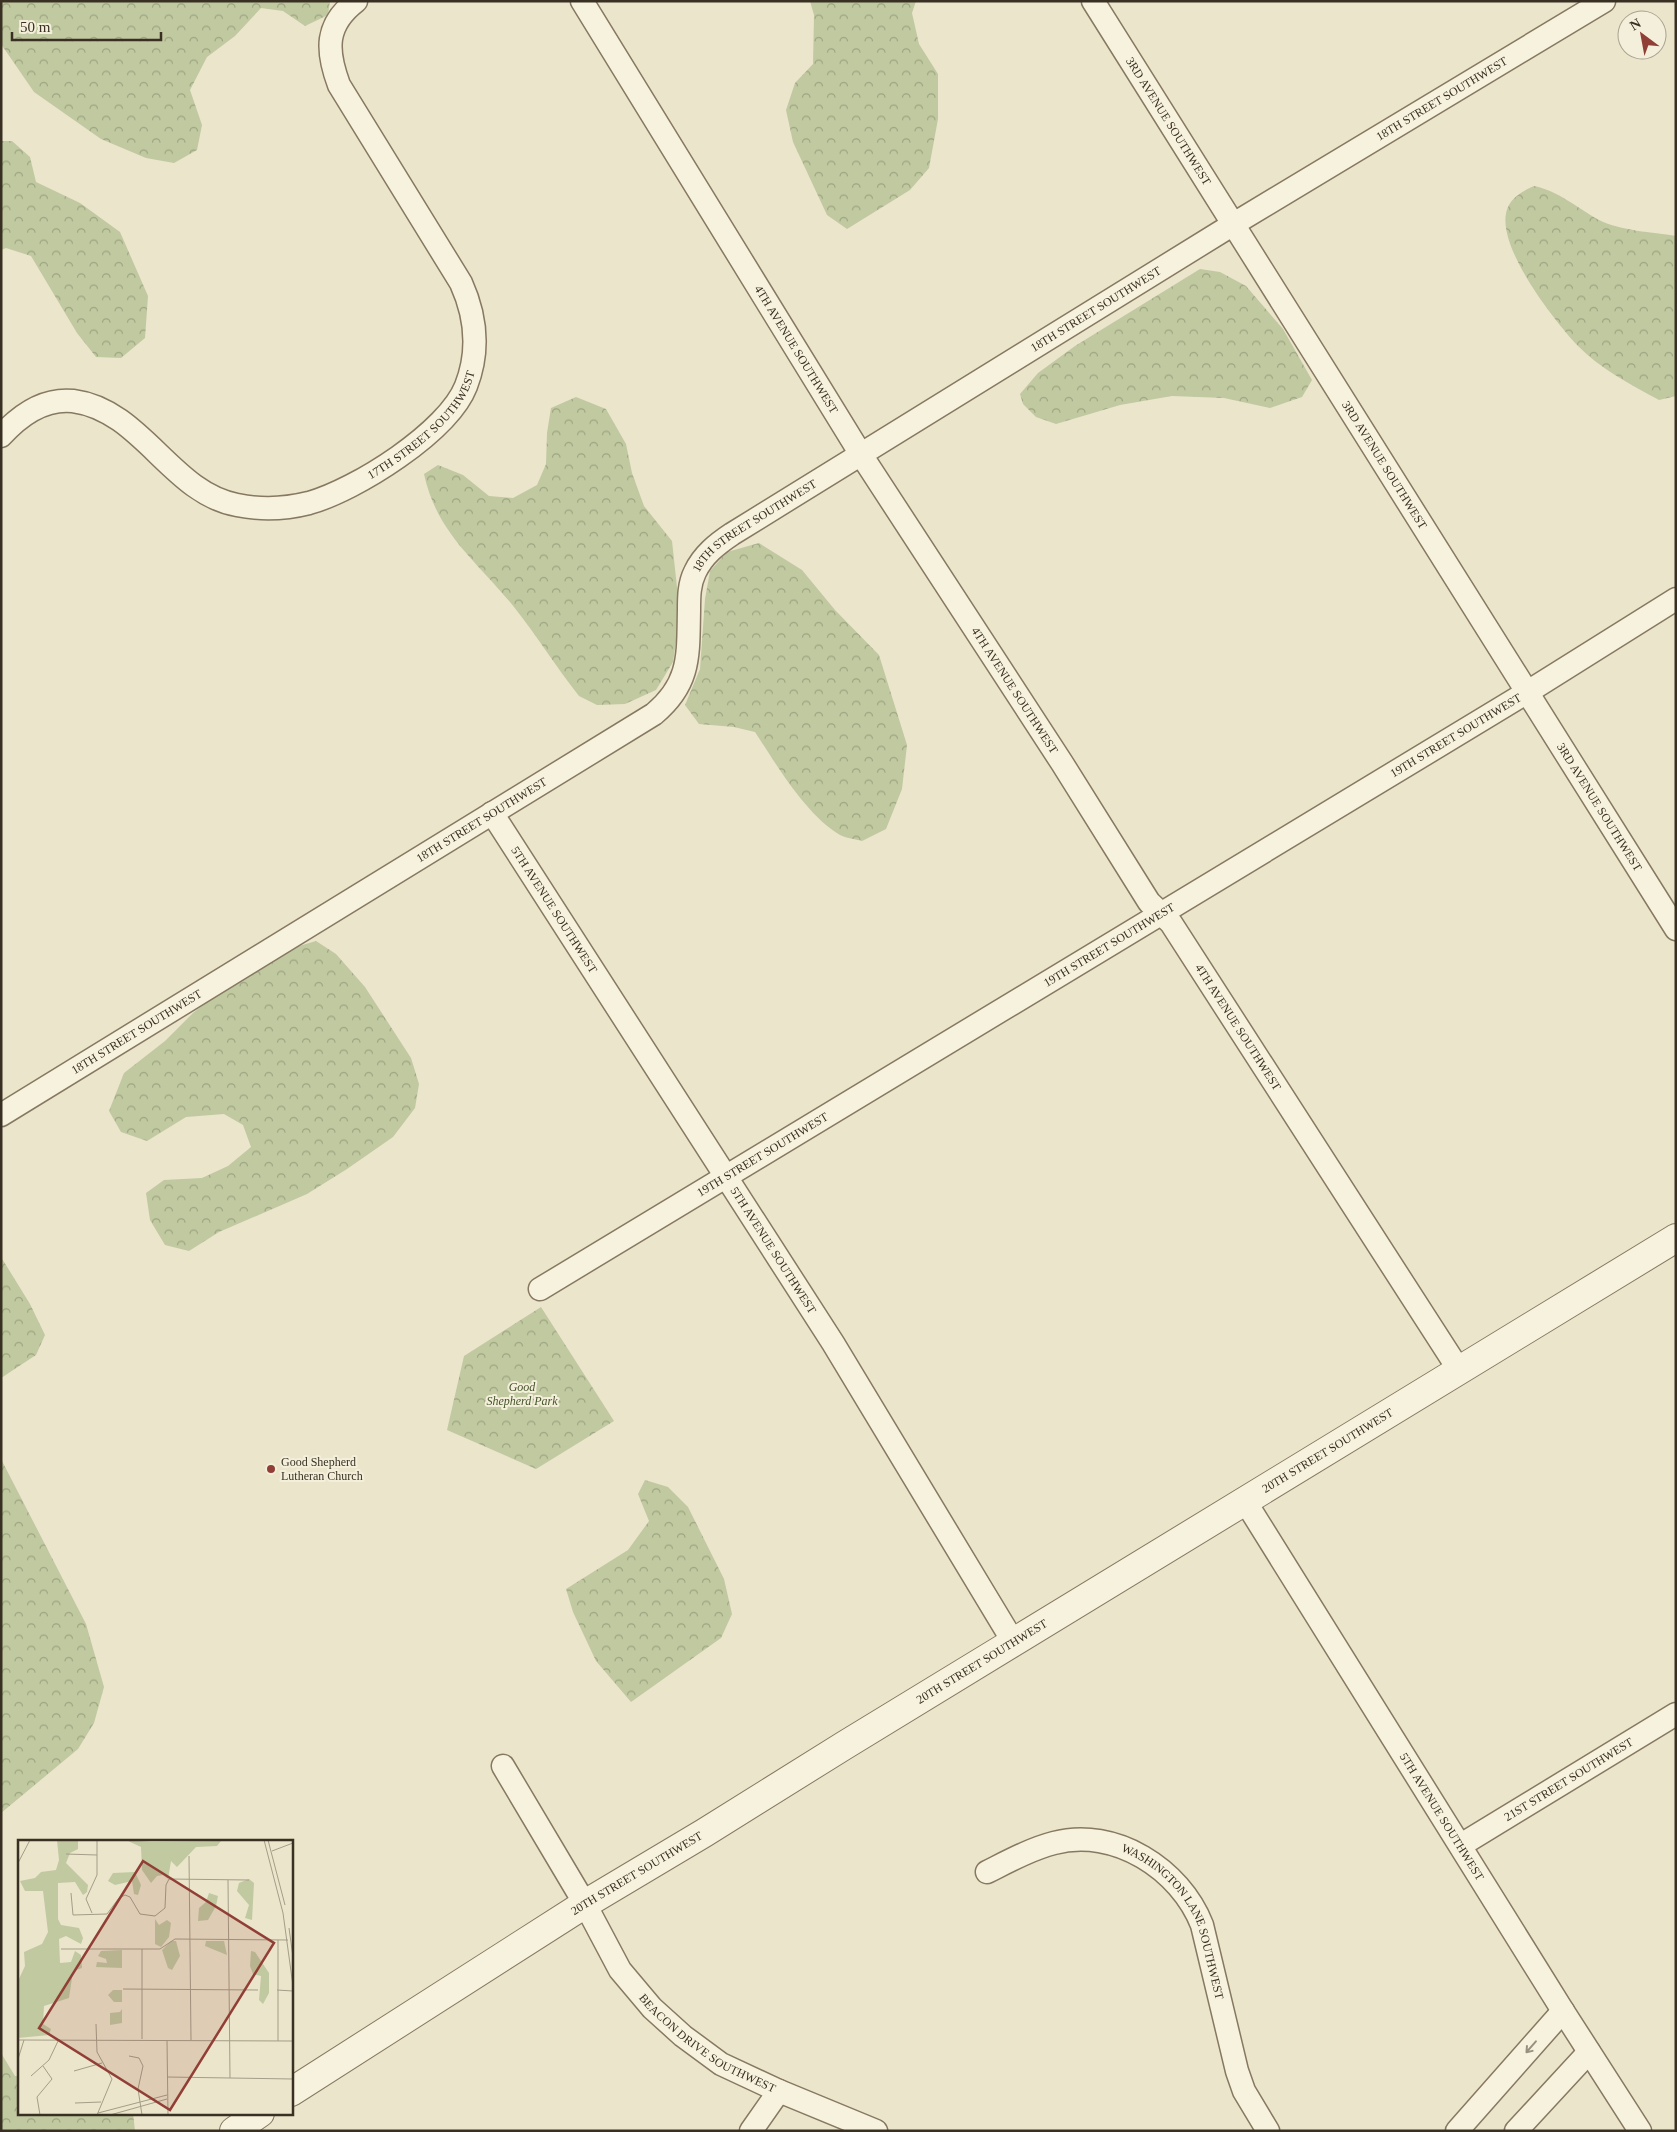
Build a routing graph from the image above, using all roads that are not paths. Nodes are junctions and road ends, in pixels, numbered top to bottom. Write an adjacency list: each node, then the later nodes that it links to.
1 (356, 1): 6 (street, 17TH STREET SOUTHWEST)
2 (582, 1): 7 (street, 4TH AVENUE SOUTHWEST)
3 (1093, 1): 5 (street, 3RD AVENUE SOUTHWEST)
4 (1604, 1): 5 (street, 18TH STREET SOUTHWEST)
5 (1232, 225): 7 (street, 18TH STREET SOUTHWEST); 9 (street, 3RD AVENUE SOUTHWEST)
6 (1, 436)
7 (860, 453): 10 (street, 18TH STREET SOUTHWEST); 11 (street, 4TH AVENUE SOUTHWEST)
8 (1676, 599): 9 (street, 19TH STREET SOUTHWEST)
9 (1526, 693): 11 (street, 19TH STREET SOUTHWEST); 12 (street, 3RD AVENUE SOUTHWEST)
10 (492, 813): 13 (street, 18TH STREET SOUTHWEST); 14 (street, 5TH AVENUE SOUTHWEST)
11 (1162, 914): 14 (street, 19TH STREET SOUTHWEST); 17 (street, 4TH AVENUE SOUTHWEST)
12 (1676, 928)
13 (1, 1115)
14 (724, 1177): 16 (street, 19TH STREET SOUTHWEST); 19 (street, 5TH AVENUE SOUTHWEST)
15 (1676, 1238): 17 (street, 20TH STREET SOUTHWEST)
16 (540, 1289)
17 (1459, 1370): 18 (street, 20TH STREET SOUTHWEST)
18 (1245, 1501): 19 (street, 20TH STREET SOUTHWEST); 22 (street, 5TH AVENUE SOUTHWEST)
19 (1014, 1643): 24 (street, 20TH STREET SOUTHWEST)
20 (1676, 1714): 22 (street, 21ST STREET SOUTHWEST)
21 (503, 1766): 24 (street, BEACON DRIVE SOUTHWEST)
22 (1461, 1845): 25 (street, 5TH AVENUE SOUTHWEST)
23 (987, 1872): 31 (street, WASHINGTON LANE SOUTHWEST)
24 (585, 1904): 27 (street, 20TH STREET SOUTHWEST); 28 (street, BEACON DRIVE SOUTHWEST)
25 (1563, 2011): 26 (street, 5TH AVENUE SOUTHWEST); 32 (street, one-way to 32)
26 (1589, 2052): 33 (street); 34 (street, 5TH AVENUE SOUTHWEST)
27 (292, 2091)
28 (779, 2092): 29 (street); 30 (street, BEACON DRIVE SOUTHWEST)
29 (751, 2131)
30 (876, 2131)
31 (1268, 2131)
32 (1457, 2131)
33 (1516, 2131)
34 (1640, 2131)

